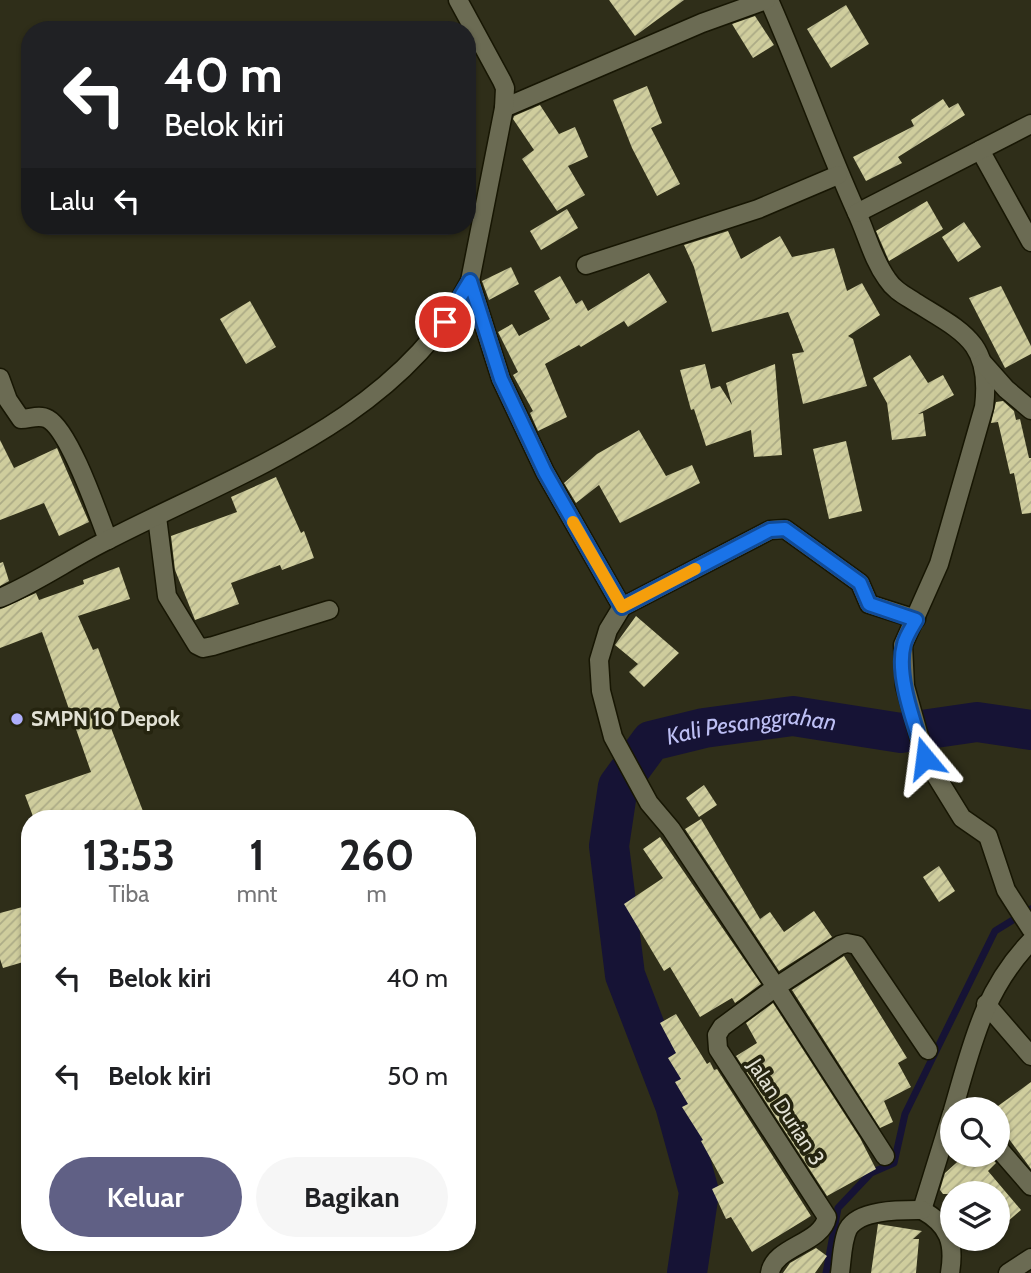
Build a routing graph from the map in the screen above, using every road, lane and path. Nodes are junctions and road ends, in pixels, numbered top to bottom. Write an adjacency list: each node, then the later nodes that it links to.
1 (458, 0): 3 (street)
2 (767, 0): 5 (street); 8 (street)
3 (469, 21)
4 (476, 34): 5 (street)
5 (504, 108): 12 (street)
6 (1031, 124): 7 (street)
7 (980, 150): 9 (street); 10 (street)
8 (838, 175): 9 (street); 11 (street)
9 (858, 213): 13 (street)
10 (1031, 242)
11 (586, 265)
12 (470, 281): 16 (street); 19 (street)
13 (983, 363): 15 (street); 21 (street)
14 (0, 378): 17 (street)
15 (1031, 410)
16 (157, 517): 17 (street); 20 (street)
17 (108, 540): 18 (street)
18 (0, 598)
19 (622, 607): 21 (street); 23 (street)
20 (329, 610)
21 (916, 620): 22 (street)
22 (1030, 932): 24 (street)
23 (776, 987): 25 (street); 29 (street); 34 (street, Jalan Durian 3)
24 (986, 1004): 26 (street); 27 (street)
25 (928, 1050)
26 (1031, 1056)
27 (959, 1097)
28 (940, 1155): 32 (street)
29 (885, 1156)
30 (1010, 1162): 31 (street)
31 (1031, 1186)
32 (922, 1210): 35 (street); 36 (street)
33 (1031, 1258): 37 (street)
34 (772, 1267)
35 (840, 1273)
36 (950, 1273)
37 (1008, 1273)

